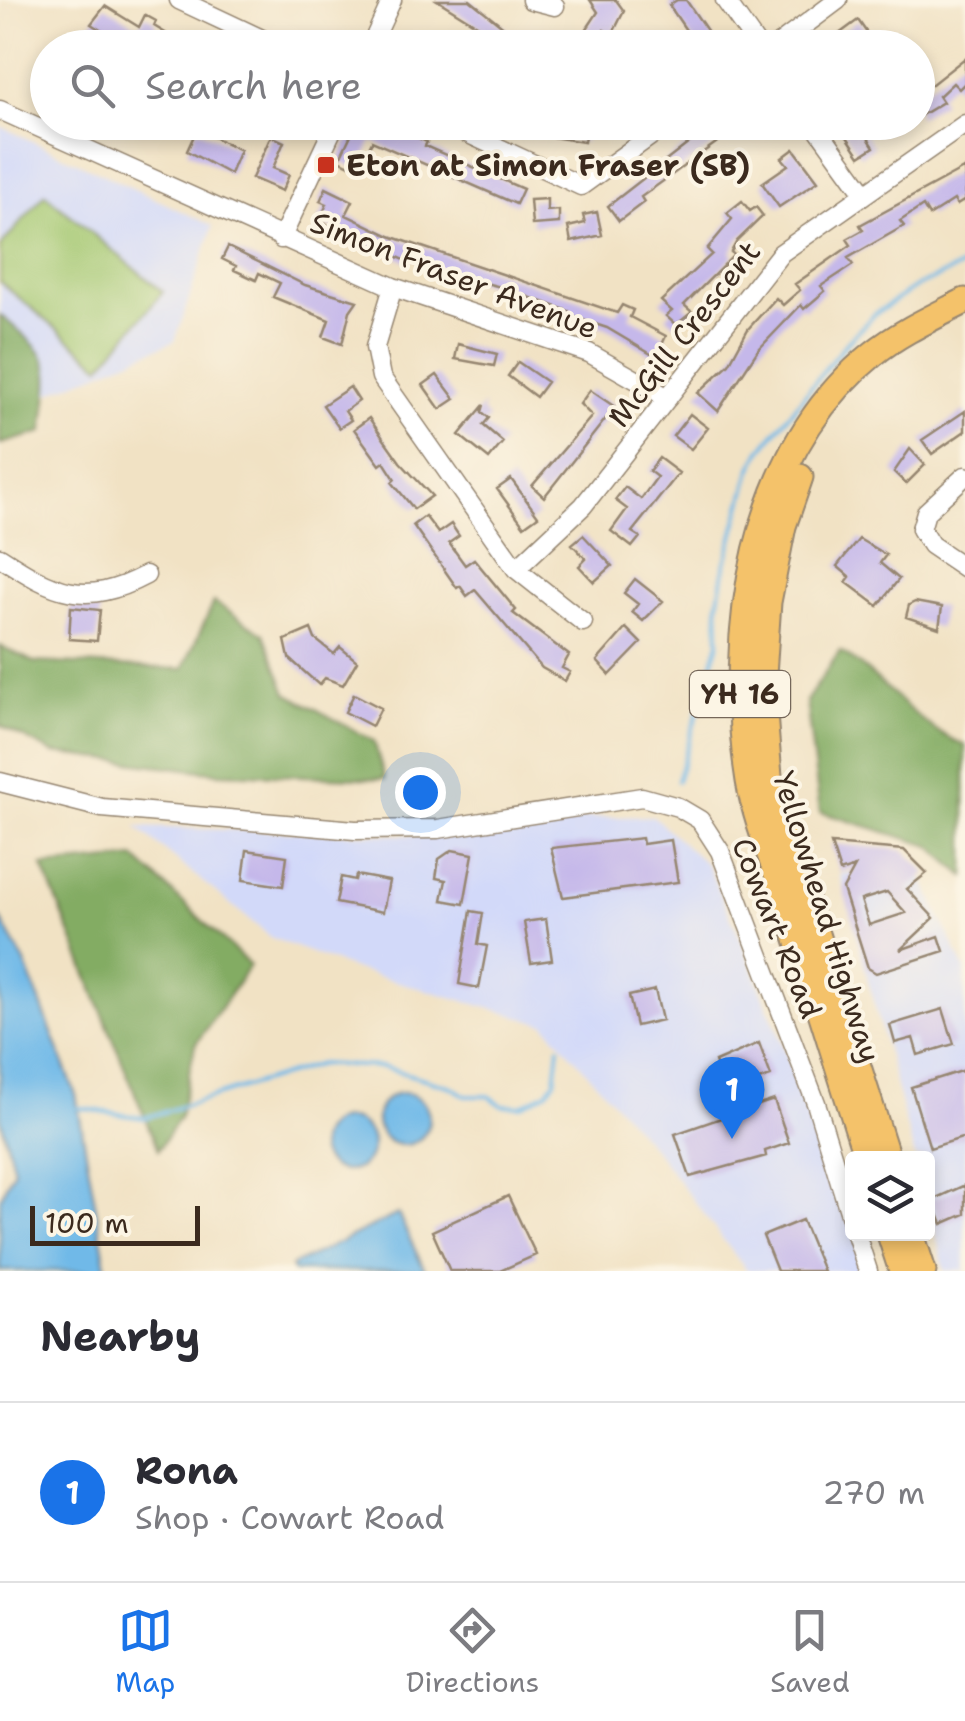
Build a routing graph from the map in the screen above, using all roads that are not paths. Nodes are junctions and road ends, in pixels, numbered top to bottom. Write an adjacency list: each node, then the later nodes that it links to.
1 (179, 0): 7 (street)
2 (392, 0): 8 (street)
3 (531, 0): 6 (street)
4 (725, 0): 9 (street)
5 (838, 0): 10 (street)
6 (555, 6)
7 (243, 30)
8 (378, 30)
9 (746, 30)
10 (798, 30)
11 (0, 110): 12 (street, Simon Fraser Avenue)
12 (30, 124)
13 (965, 124): 19 (street, McGill Crescent)
14 (65, 140): 20 (street, Simon Fraser Avenue)
15 (328, 140): 20 (street)
16 (483, 140): 17 (street)
17 (645, 140)
18 (826, 140): 19 (street)
19 (865, 194): 24 (street, McGill Crescent)
20 (281, 239): 21 (street, Simon Fraser Avenue)
21 (393, 287): 24 (street, Simon Fraser Avenue); 27 (street)
22 (965, 302): 32 (highway, Yellowhead Highway / YH 16)
23 (965, 317): 33 (highway, Yellowhead Highway / YH 16)
24 (668, 398): 27 (street, McGill Crescent)
25 (965, 476): 28 (street)
26 (0, 556): 29 (street)
27 (516, 568): 30 (street)
28 (965, 568)
29 (146, 575)
30 (583, 622)
31 (0, 782): 34 (street, Cowart Road)
32 (865, 1151)
33 (885, 1151)
34 (845, 1198)
35 (858, 1241): 38 (street)
36 (892, 1241): 39 (highway)
37 (913, 1241): 40 (highway)
38 (868, 1271)
39 (902, 1271)
40 (923, 1271)

